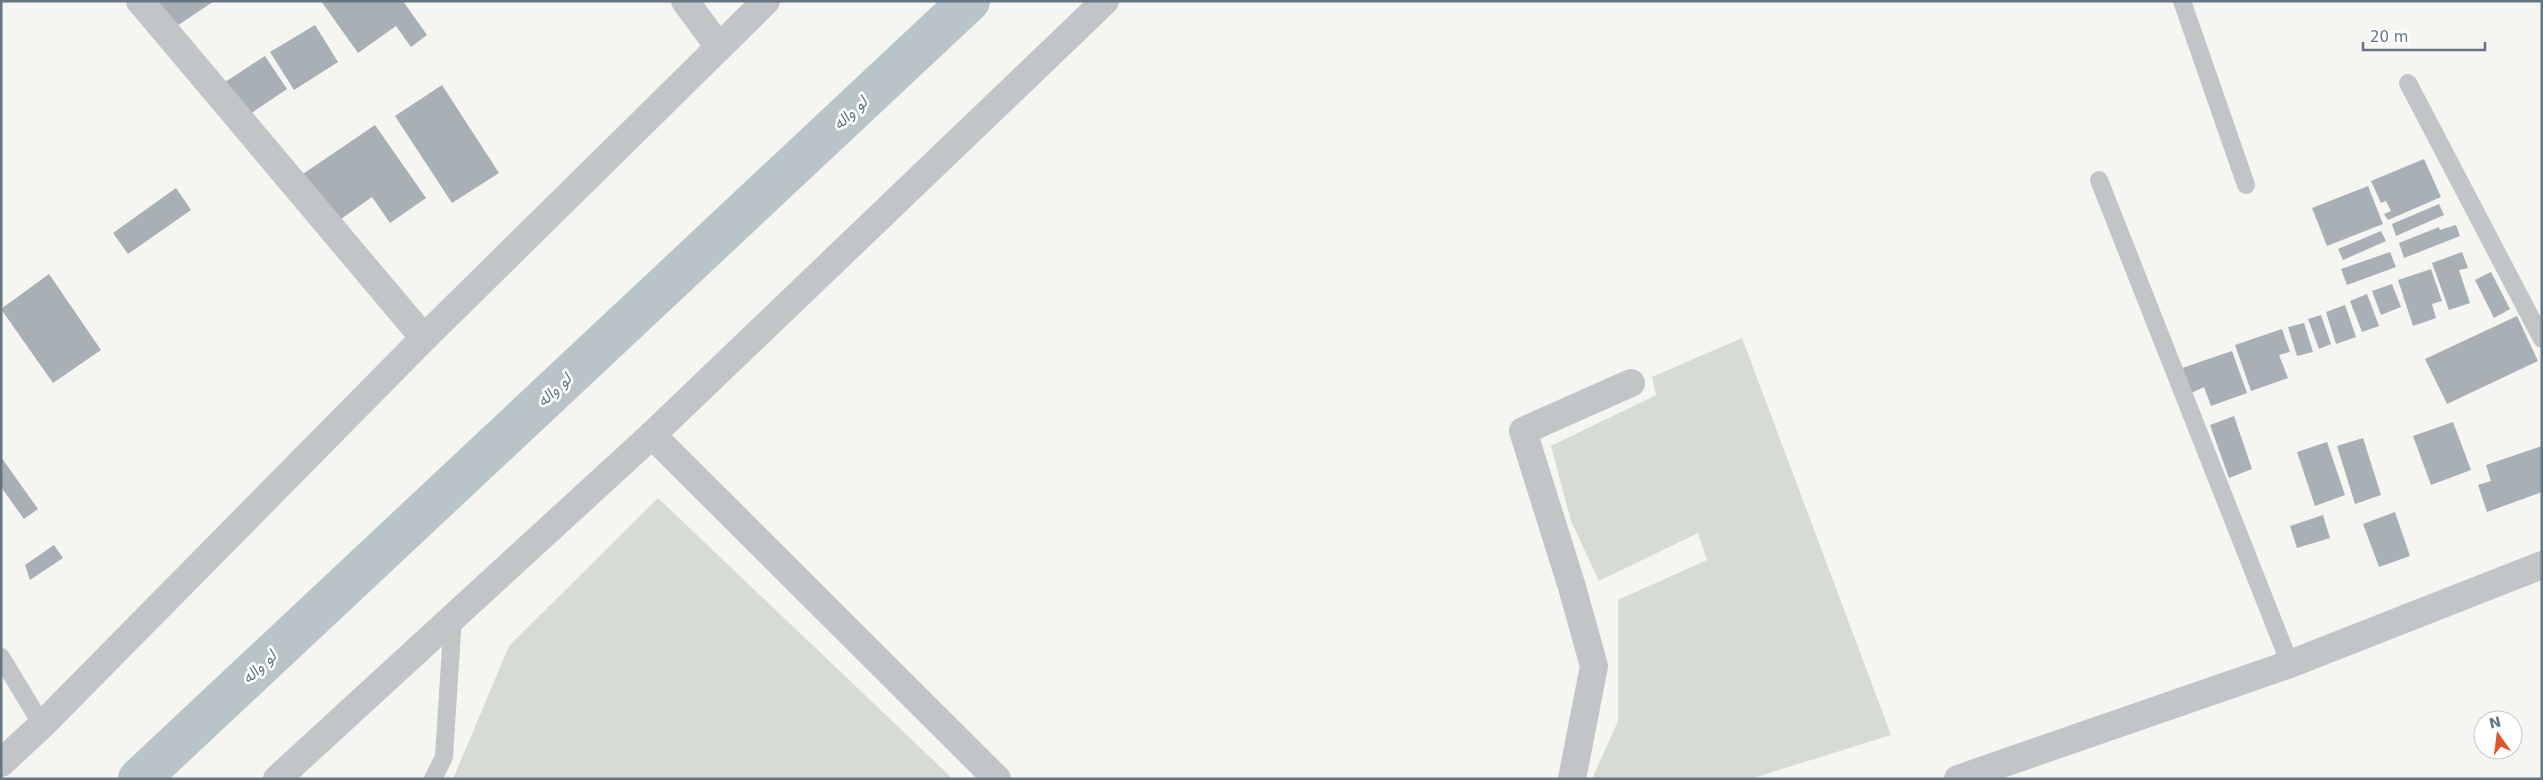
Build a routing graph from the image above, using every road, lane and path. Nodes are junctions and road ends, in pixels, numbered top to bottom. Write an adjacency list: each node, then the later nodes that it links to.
1 (140, 1): 10 (street)
2 (685, 1): 6 (street)
3 (766, 1): 6 (street)
4 (1105, 1): 13 (street)
5 (2182, 1): 9 (lane)
6 (719, 47): 10 (street)
7 (2408, 83): 11 (lane)
8 (2099, 180): 17 (lane)
9 (2246, 185)
10 (424, 338): 18 (street)
11 (2542, 339)
12 (1631, 383): 23 (street)
13 (652, 434): 15 (street); 22 (street)
14 (2542, 565): 17 (street)
15 (453, 616): 20 (street); 21 (lane)
16 (1, 657): 18 (lane)
17 (2290, 664): 24 (street)
18 (42, 725): 19 (street)
19 (1, 762)
20 (277, 779)
21 (434, 779)
22 (997, 779)
23 (1572, 779)
24 (1958, 779)

